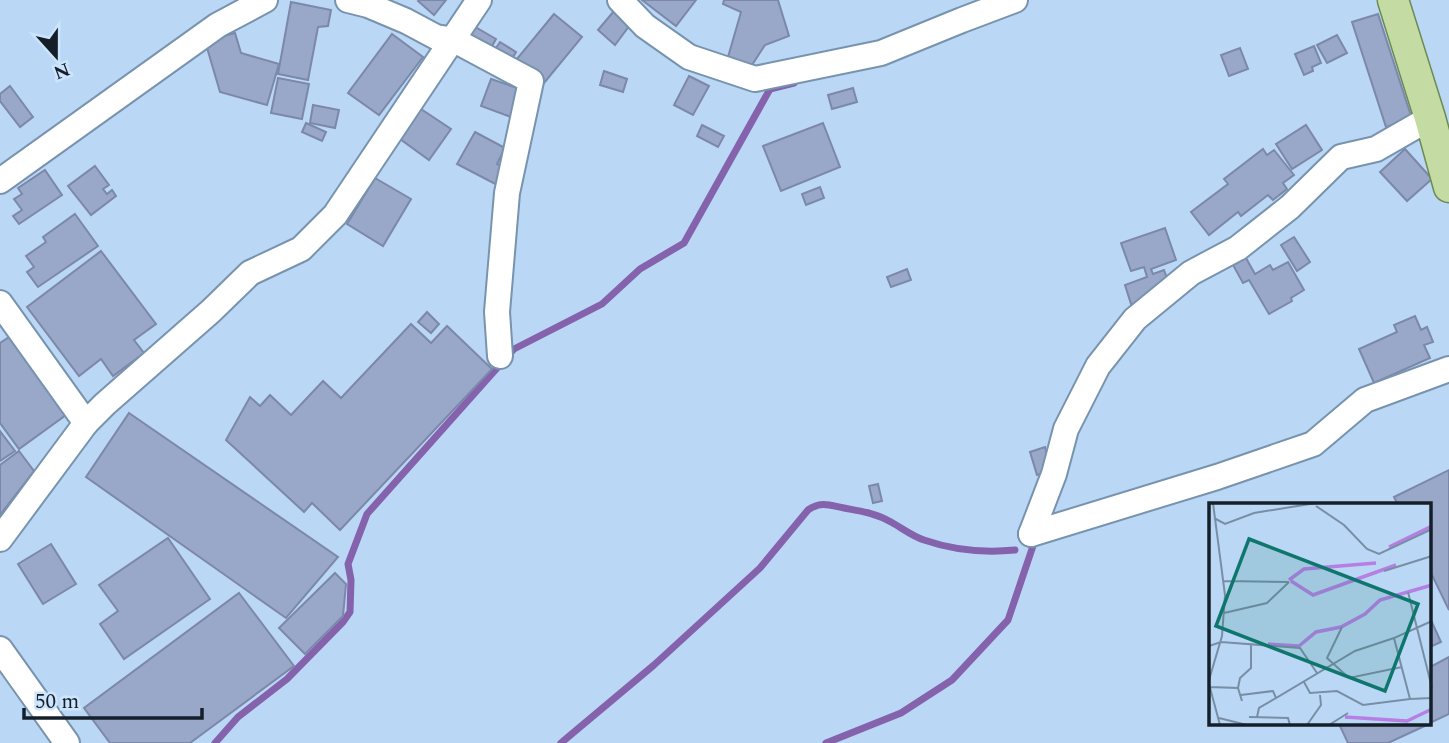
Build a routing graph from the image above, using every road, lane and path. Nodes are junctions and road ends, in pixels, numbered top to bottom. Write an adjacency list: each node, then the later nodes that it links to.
1 (265, 0): 9 (street)
2 (348, 0): 7 (street)
3 (479, 0): 7 (street)
4 (620, 0): 5 (street)
5 (1015, 0)
6 (1393, 0): 8 (main road)
7 (454, 40): 12 (street); 14 (street)
8 (1430, 118): 10 (main road); 13 (street)
9 (0, 181)
10 (1449, 187)
11 (0, 303): 14 (street)
12 (500, 356)
13 (1449, 369)
14 (86, 423): 15 (street)
15 (0, 539)
16 (0, 649): 17 (street)
17 (66, 743)

